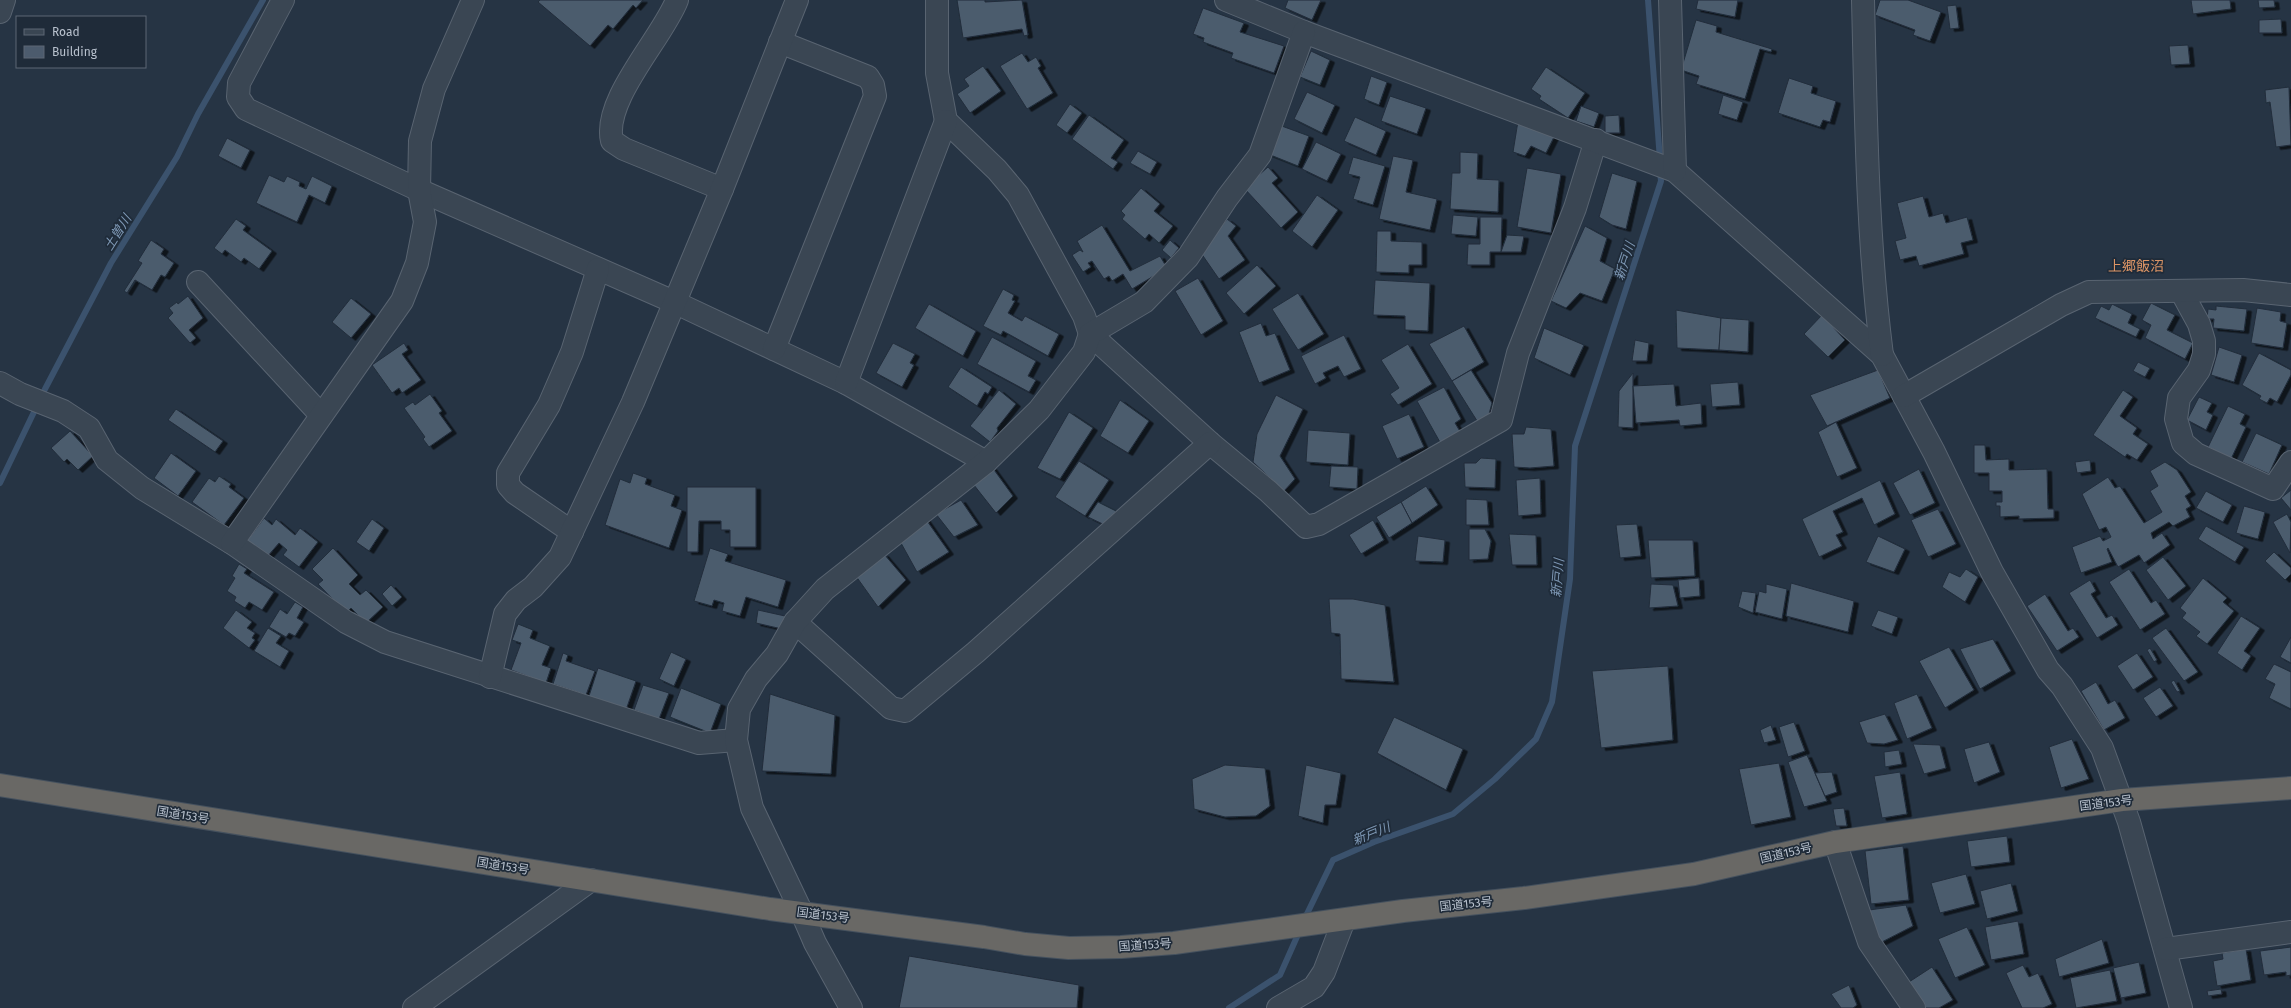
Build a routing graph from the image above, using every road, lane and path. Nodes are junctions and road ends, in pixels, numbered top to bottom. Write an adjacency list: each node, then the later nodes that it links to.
1 (4, 0): 10 (street)
2 (283, 0): 16 (street)
3 (473, 0): 16 (street)
4 (676, 0): 17 (street)
5 (797, 0): 12 (street)
6 (937, 0): 13 (street)
7 (1226, 0): 11 (street)
8 (1670, 0): 15 (street)
9 (1863, 0): 25 (street)
10 (0, 12)
11 (1304, 32): 14 (street); 23 (street)
12 (780, 42): 17 (street); 24 (street)
13 (946, 121): 23 (street); 27 (street)
14 (1596, 140): 15 (street); 30 (street)
15 (1673, 170): 25 (street)
16 (419, 190): 18 (street); 29 (street)
17 (722, 190): 22 (street)
18 (598, 269): 22 (street); 33 (street)
19 (198, 282): 29 (street)
20 (2181, 291): 21 (street); 28 (street); 32 (street)
21 (2291, 295)
22 (674, 302): 24 (street); 33 (street)
23 (1090, 334): 30 (street); 31 (street)
24 (774, 349): 27 (street)
25 (1882, 355): 28 (street)
26 (0, 383): 34 (street)
27 (846, 383): 31 (street)
28 (1904, 396): 40 (street)
29 (321, 415): 34 (street)
30 (1210, 443): 35 (street)
31 (986, 462): 35 (street)
32 (2291, 462)
33 (572, 532): 36 (street)
34 (232, 543): 36 (street)
35 (795, 622): 37 (street)
36 (490, 677): 37 (street)
37 (736, 740): 43 (street)
38 (0, 785): 42 (highway, 国道153号)
39 (2291, 788): 40 (highway, 国道153号)
40 (2122, 800): 41 (highway, 国道153号); 46 (street)
41 (1835, 842): 44 (highway, 国道153号); 50 (street)
42 (591, 880): 43 (highway, 国道153号); 47 (street)
43 (802, 912): 44 (highway, 国道153号); 48 (street)
44 (1336, 921): 49 (street)
45 (2291, 932): 46 (street)
46 (2166, 949): 51 (street)
47 (414, 1008)
48 (851, 1008)
49 (1278, 1008)
50 (1914, 1008)
51 (2181, 1008)

